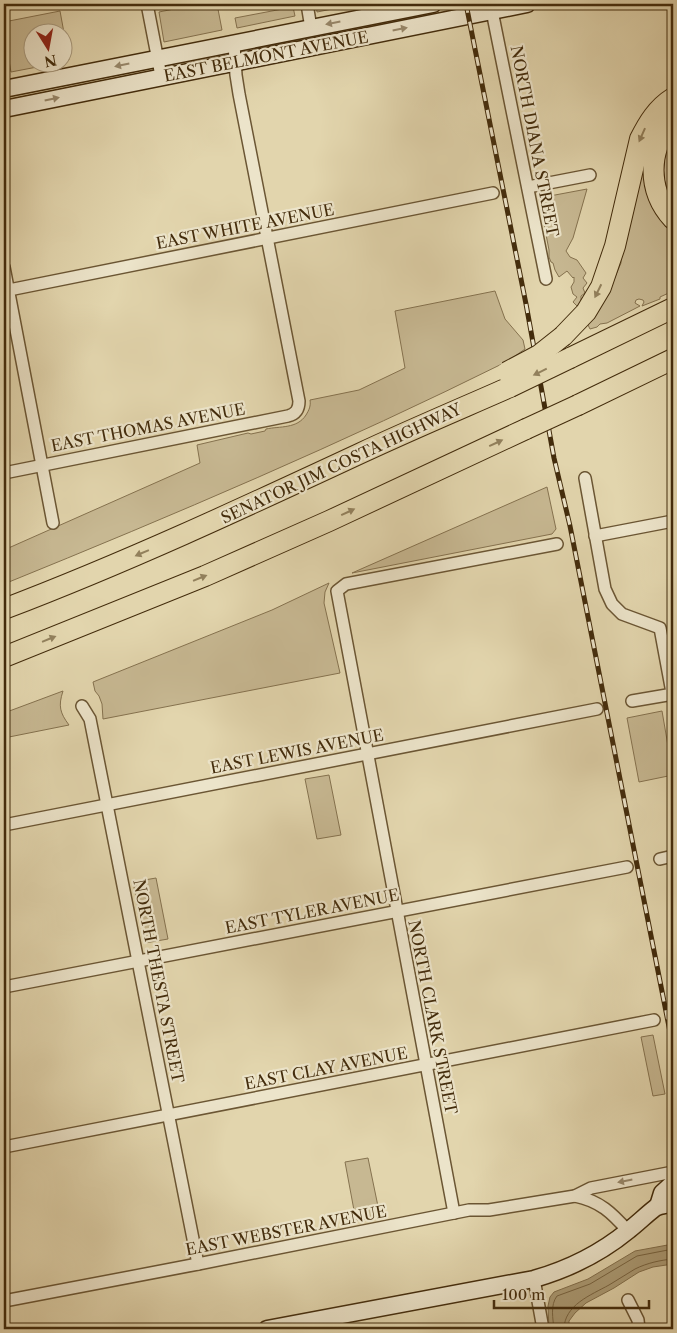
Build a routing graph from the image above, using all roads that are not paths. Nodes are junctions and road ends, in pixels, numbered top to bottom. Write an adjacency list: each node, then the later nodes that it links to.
1 (148, 4): 8 (street)
2 (306, 4): 6 (street)
3 (433, 4): 6 (main road, EAST BELMONT AVENUE, one-way to 6)
4 (528, 4): 5 (main road, EAST BELMONT AVENUE)
5 (493, 7): 9 (main road, EAST BELMONT AVENUE, one-way to 5); 16 (street, NORTH DIANA STREET)
6 (311, 28): 7 (main road, EAST BELMONT AVENUE)
7 (234, 44): 8 (main road, EAST BELMONT AVENUE); 9 (street)
8 (158, 58): 10 (street); 11 (main road, EAST BELMONT AVENUE, one-way to 11)
9 (234, 62): 10 (main road, EAST BELMONT AVENUE); 19 (street)
10 (161, 76): 13 (main road, EAST BELMONT AVENUE, one-way to 10)
11 (5, 85)
12 (673, 98): 26 (highway, one-way to 26, bridge)
13 (4, 109)
14 (673, 121): 18 (highway)
15 (590, 174): 16 (street)
16 (528, 187): 21 (street, NORTH DIANA STREET)
17 (493, 193): 19 (street, EAST WHITE AVENUE)
18 (673, 219)
19 (266, 238): 22 (street, EAST WHITE AVENUE); 28 (street, EAST THOMAS AVENUE)
20 (4, 267): 22 (street)
21 (546, 279)
22 (6, 290): 28 (street)
23 (673, 308): 26 (highway, SENATOR JIM COSTA HIGHWAY, one-way to 26, bridge)
24 (673, 359): 27 (highway)
25 (673, 371): 27 (highway)
26 (509, 379): 35 (highway, SENATOR JIM COSTA HIGHWAY, one-way to 35)
27 (578, 405): 36 (highway, one-way to 27, bridge)
28 (42, 465): 29 (street, EAST THOMAS AVENUE); 32 (street)
29 (4, 473)
30 (585, 478): 33 (street)
31 (673, 521): 33 (street)
32 (53, 524)
33 (595, 536): 37 (street)
34 (557, 544): 41 (street, NORTH CLARK STREET)
35 (4, 609)
36 (4, 657)
37 (673, 695): 38 (street)
38 (632, 701)
39 (82, 706): 42 (street, NORTH THESTA STREET)
40 (597, 709): 41 (street, EAST LEWIS AVENUE)
41 (367, 754): 42 (street, EAST LEWIS AVENUE); 47 (street, NORTH CLARK STREET)
42 (108, 805): 43 (street, EAST LEWIS AVENUE); 48 (street, NORTH THESTA STREET)
43 (4, 826)
44 (673, 856): 45 (street)
45 (660, 859)
46 (627, 867): 47 (street, EAST TYLER AVENUE)
47 (397, 912): 48 (street, EAST TYLER AVENUE); 51 (street, NORTH CLARK STREET)
48 (139, 961): 49 (street, EAST TYLER AVENUE); 52 (street, NORTH THESTA STREET)
49 (4, 988)
50 (654, 1020): 51 (street, EAST CLAY AVENUE)
51 (426, 1065): 52 (street, EAST CLAY AVENUE); 58 (street, NORTH CLARK STREET)
52 (169, 1115): 53 (street, EAST CLAY AVENUE); 60 (street, NORTH THESTA STREET)
53 (4, 1148)
54 (673, 1173): 56 (street, EAST WEBSTER AVENUE, one-way to 56)
55 (673, 1183): 57 (main road)
56 (576, 1196): 58 (street, EAST WEBSTER AVENUE); 59 (street, EAST WEBSTER AVENUE)
57 (665, 1204): 59 (main road)
58 (454, 1213): 60 (street, EAST WEBSTER AVENUE)
59 (628, 1231): 61 (main road)
60 (198, 1264): 63 (street, EAST WEBSTER AVENUE)
61 (534, 1279): 64 (main road); 65 (street)
62 (628, 1300): 66 (street)
63 (4, 1301)
64 (267, 1329)
65 (543, 1329)
66 (639, 1329)

